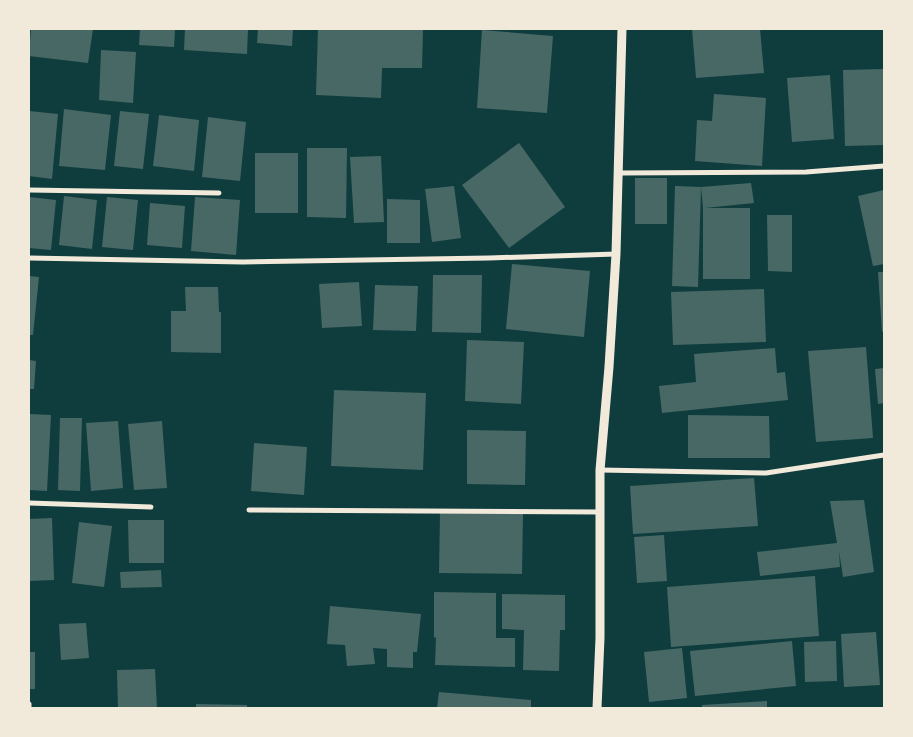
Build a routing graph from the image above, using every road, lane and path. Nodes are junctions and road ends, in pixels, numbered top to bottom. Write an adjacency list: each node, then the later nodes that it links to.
1 (622, 29): 3 (street)
2 (884, 166): 3 (street)
3 (618, 173): 6 (street)
4 (29, 190): 5 (street)
5 (219, 193)
6 (616, 254): 7 (street); 9 (street)
7 (29, 258)
8 (884, 454): 9 (street)
9 (600, 470): 13 (street)
10 (29, 504): 11 (street)
11 (152, 507)
12 (248, 510): 13 (street)
13 (601, 512): 16 (street)
14 (29, 704): 15 (street)
15 (29, 708)
16 (597, 708)

